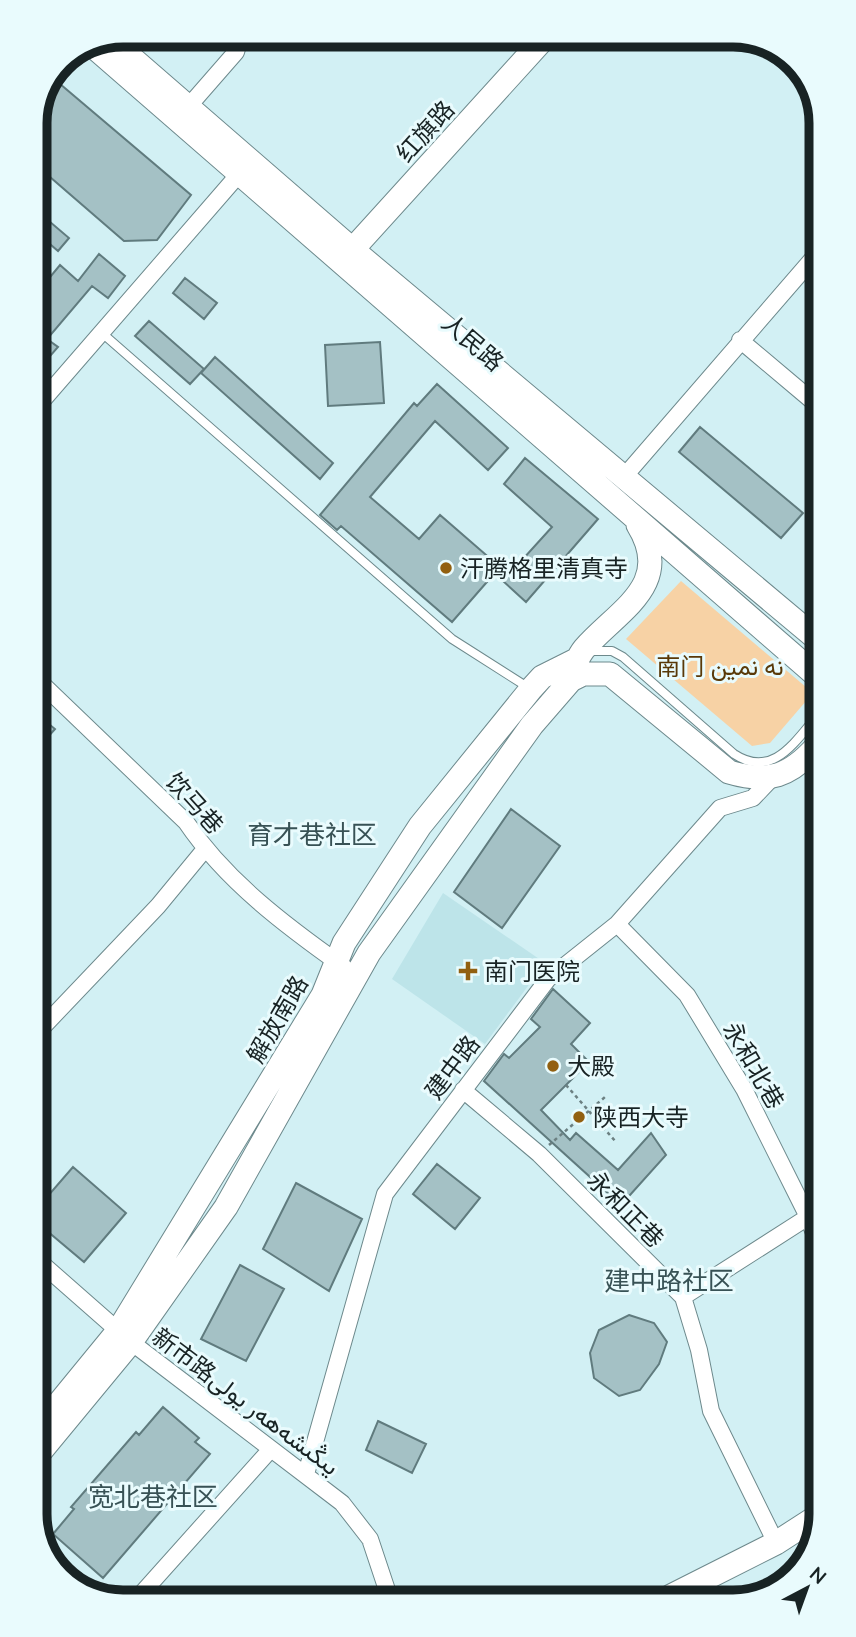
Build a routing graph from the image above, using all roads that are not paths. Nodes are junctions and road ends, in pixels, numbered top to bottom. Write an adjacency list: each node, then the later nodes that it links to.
1 (120, 47): 5 (main road, 人民路)
2 (237, 47): 5 (street)
3 (536, 47): 7 (main road, 红旗路)
4 (99, 52): 6 (main road, 人民路)
5 (188, 107): 7 (main road, 人民路)
6 (239, 173): 7 (main road, 人民路); 9 (street)
7 (346, 256): 13 (main road, 人民路); 14 (main road, 人民路)
8 (809, 263): 10 (street)
9 (102, 332): 11 (street); 20 (lane)
10 (740, 340): 12 (street); 13 (street)
11 (47, 395)
12 (809, 398)
13 (623, 478): 15 (main road, 人民路)
14 (625, 509): 16 (main road, 解放南路); 17 (main road, 人民路)
15 (809, 632)
16 (578, 659): 18 (main road); 20 (main road, 解放南路); 21 (main road, 解放南路); 22 (lane)
17 (809, 669)
18 (622, 682): 21 (main road, 解放南路); 24 (main road, 解放南路)
19 (47, 689): 25 (street, 饮马巷)
20 (531, 689): 27 (main road, 解放南路)
21 (562, 690): 28 (main road, 解放南路)
22 (809, 725)
23 (809, 754): 24 (main road)
24 (772, 778): 26 (street, 建中路)
25 (205, 849): 27 (street, 饮马巷); 29 (street)
26 (617, 924): 30 (street, 建中路); 31 (street, 永和北巷)
27 (337, 962): 28 (street, 饮马巷); 34 (main road, 解放南路)
28 (356, 976): 34 (main road, 解放南路)
29 (47, 1023)
30 (463, 1090): 33 (street, 永和正巷); 38 (street, 建中路)
31 (808, 1217): 33 (street)
32 (47, 1268): 34 (street, 新市路يىڭىشەھەر يولى)
33 (683, 1297): 40 (street, 永和正巷)
34 (125, 1337): 35 (main road, 解放南路); 36 (main road, 解放南路); 37 (street, 新市路يىڭىشەھەر يولى)
35 (47, 1419)
36 (47, 1443)
37 (271, 1449): 38 (street, 新市路يىڭىشەھەر يولى); 41 (street)
38 (306, 1475): 42 (street, 新市路يىڭىشەھەر يولى)
39 (808, 1522): 40 (main road)
40 (776, 1543): 43 (main road)
41 (145, 1590)
42 (387, 1590)
43 (683, 1590)

